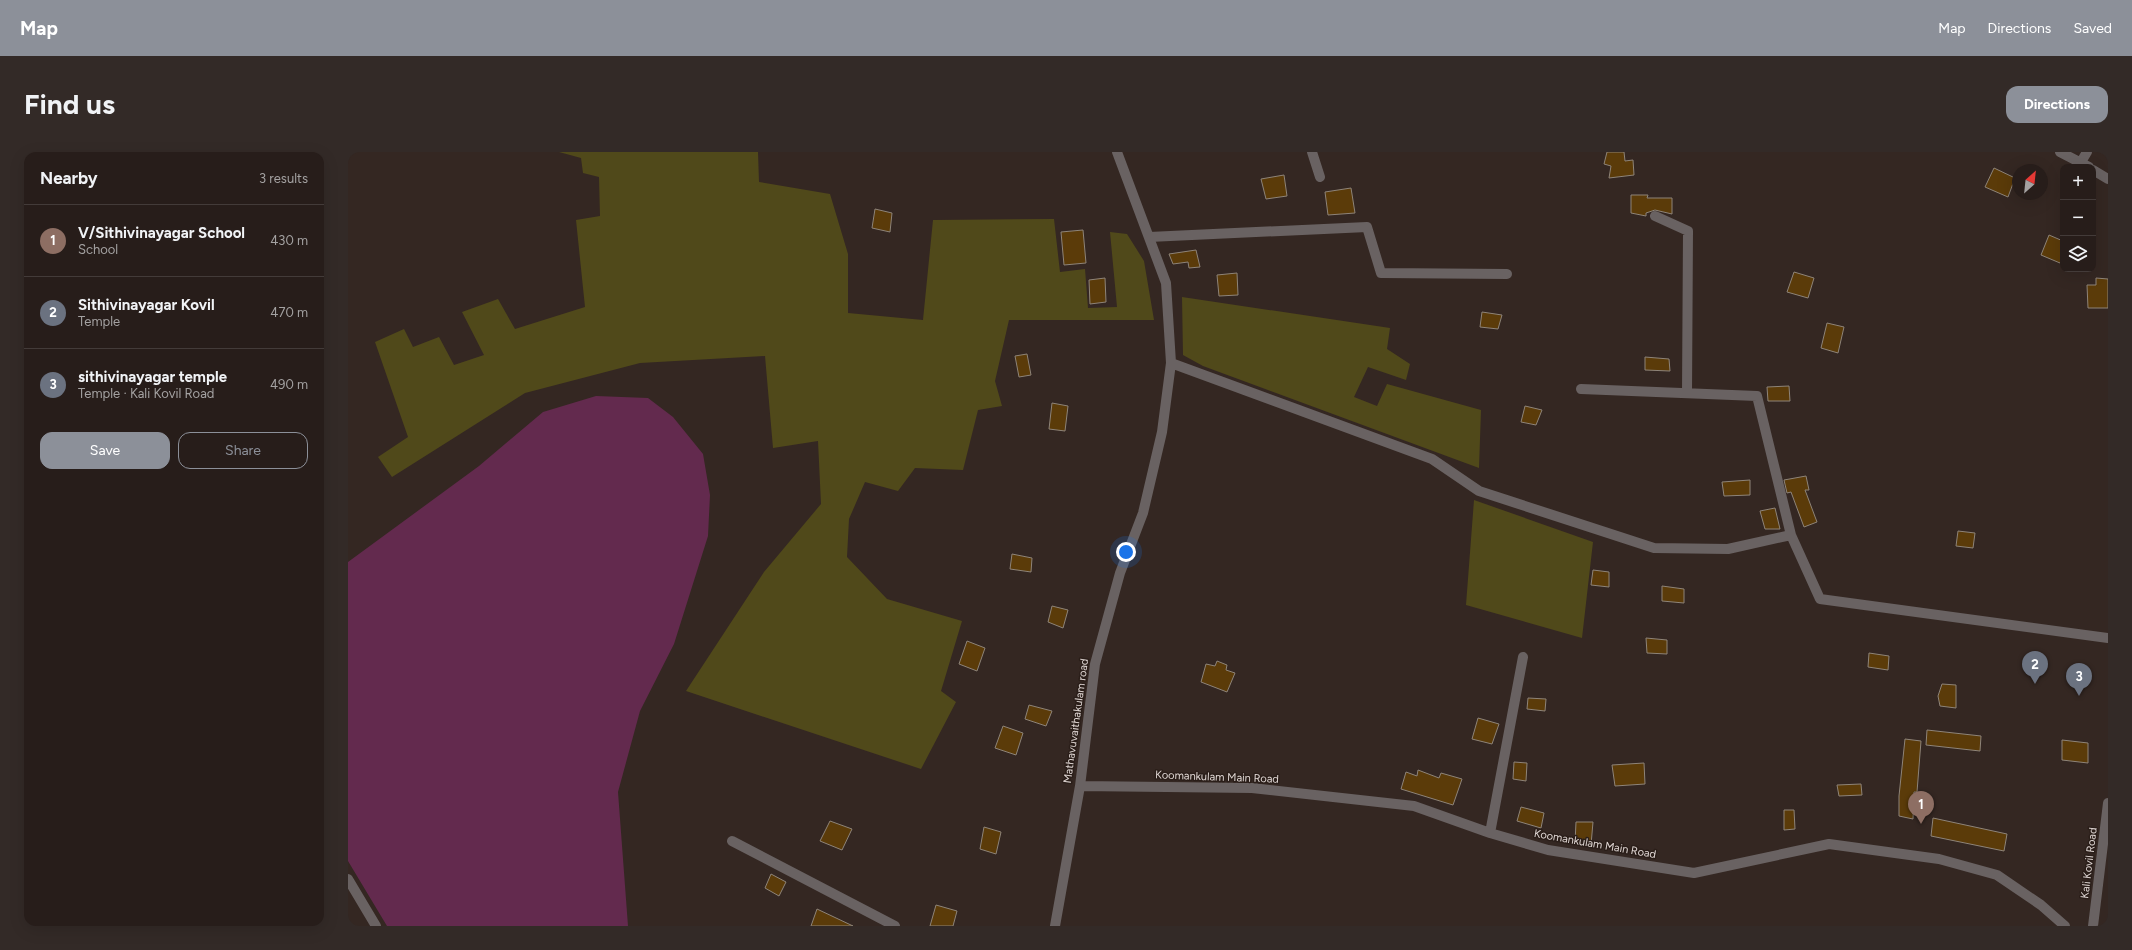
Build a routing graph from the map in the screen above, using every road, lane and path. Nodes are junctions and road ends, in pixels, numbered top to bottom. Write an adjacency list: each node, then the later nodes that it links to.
1 (1117, 152): 11 (street, Mathavuvaithakulam road)
2 (1312, 152): 8 (street)
3 (2060, 152): 5 (street)
4 (2087, 152): 6 (street)
5 (2083, 164)
6 (2085, 164)
7 (2096, 172): 9 (street)
8 (1320, 177)
9 (2108, 179)
10 (1654, 216): 15 (street)
11 (1149, 237): 12 (street); 13 (street, Mathavuvaithakulam road)
12 (1507, 274)
13 (1171, 363): 16 (street); 19 (street, Mathavuvaithakulam road)
14 (1581, 389): 15 (street)
15 (1687, 393): 16 (street)
16 (1791, 535): 17 (street)
17 (2108, 638)
18 (1523, 657): 21 (street)
19 (1080, 786): 21 (street, Koomankulam Main Road); 26 (street, Mathavuvaithakulam road)
20 (2108, 804): 28 (street, Kali Kovil Road)
21 (1490, 833): 27 (street, Koomankulam Main Road)
22 (732, 841): 25 (street)
23 (348, 879): 24 (street)
24 (376, 926)
25 (895, 926)
26 (1055, 926)
27 (2065, 926)
28 (2093, 926)

